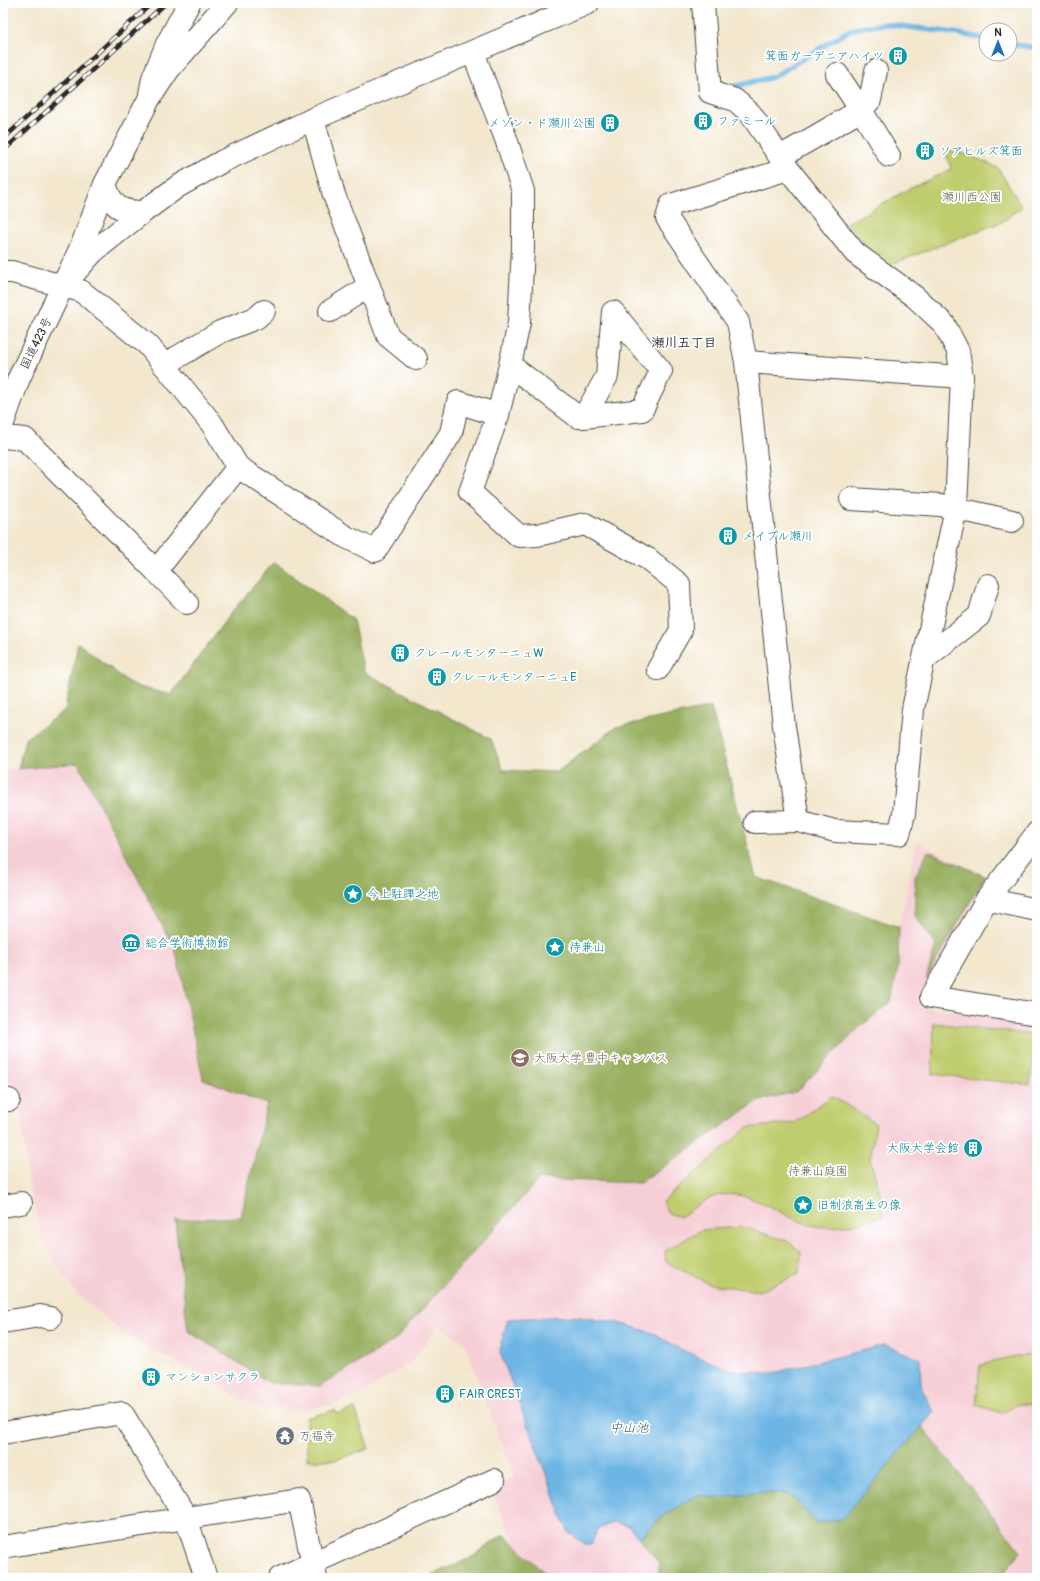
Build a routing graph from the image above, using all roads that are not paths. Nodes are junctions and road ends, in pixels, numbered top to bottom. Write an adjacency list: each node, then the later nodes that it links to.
1 (189, 3): 6 (main road)
2 (227, 3): 5 (main road)
3 (588, 3): 7 (main road)
4 (703, 3): 14 (main road)
5 (192, 41): 6 (main road); 10 (main road)
6 (167, 44): 10 (main road)
7 (473, 52): 12 (main road); 25 (main road)
8 (876, 71): 11 (main road)
9 (836, 74): 11 (main road)
10 (149, 99): 15 (main road, 国道423号)
11 (861, 110): 13 (main road); 14 (main road)
12 (313, 119): 16 (main road); 19 (main road)
13 (889, 156)
14 (784, 163): 23 (main road); 26 (main road)
15 (106, 184): 16 (main road); 18 (main road, 国道423号)
16 (143, 212): 18 (main road)
17 (3, 272): 18 (main road)
18 (63, 286): 24 (main road); 29 (main road, 国道423号)
19 (369, 286): 21 (main road); 22 (main road)
20 (264, 311): 24 (main road)
21 (330, 311)
22 (416, 359)
23 (746, 362): 26 (main road); 40 (main road)
24 (164, 365): 31 (main road)
25 (510, 365): 27 (main road); 28 (main road)
26 (962, 377): 33 (main road)
27 (498, 414): 31 (main road); 39 (main road)
28 (584, 417): 28 (main road)
29 (3, 423)
30 (3, 437): 35 (main road)
31 (238, 467): 35 (main road)
32 (851, 499): 33 (main road)
33 (956, 508): 34 (main road); 38 (main road)
34 (1012, 521)
35 (156, 571): 37 (main road)
36 (988, 585): 38 (main road)
37 (188, 603)
38 (924, 659): 40 (main road)
39 (658, 669)
40 (798, 821): 41 (main road)
41 (755, 822)
42 (1037, 833): 43 (main road)
43 (987, 899): 44 (main road); 45 (main road)
44 (1037, 910)
45 (1037, 1014)
46 (50, 1318): 47 (main road)
47 (3, 1322)
48 (3, 1432): 50 (main road)
49 (494, 1480): 52 (main road)
50 (186, 1518): 51 (main road); 52 (main road); 53 (main road)
51 (3, 1547)
52 (314, 1571): 54 (main road)
53 (206, 1578)
54 (280, 1578)

